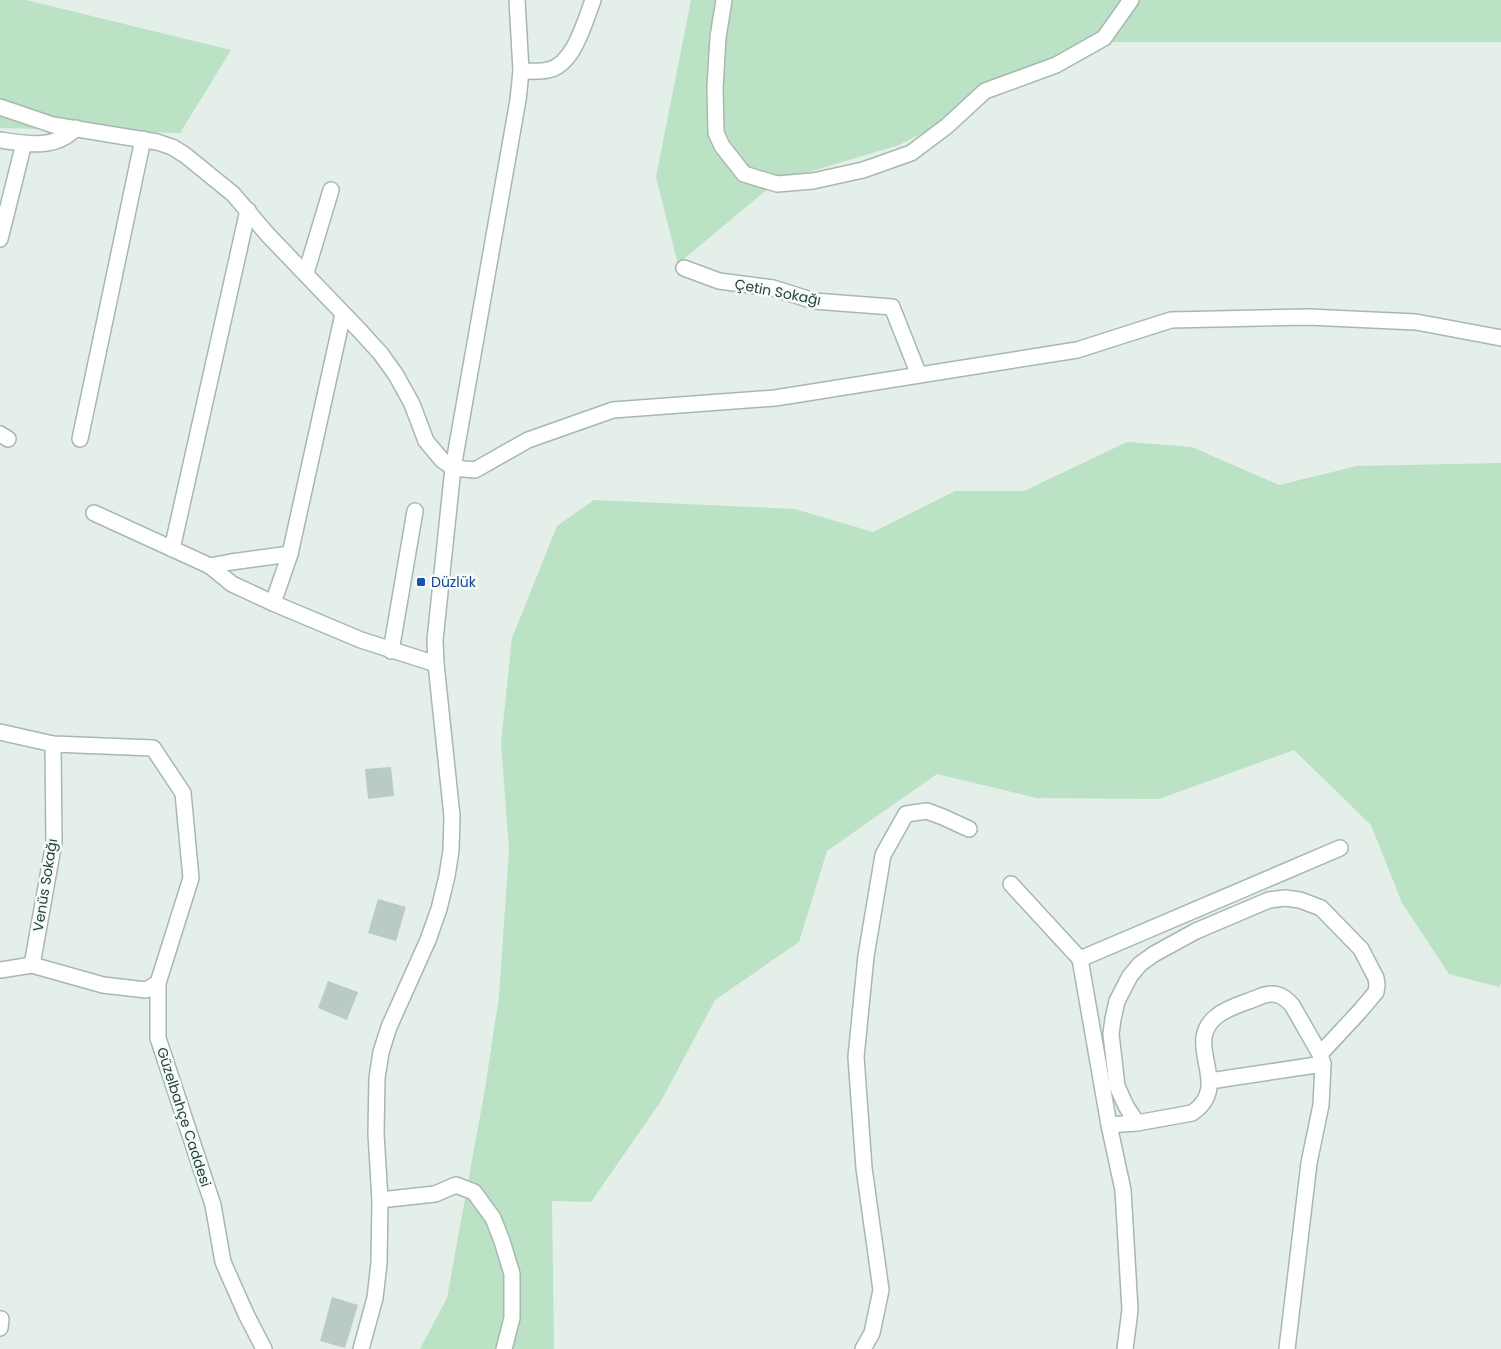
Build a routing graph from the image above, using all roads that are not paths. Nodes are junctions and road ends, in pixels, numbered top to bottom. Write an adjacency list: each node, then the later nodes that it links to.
1 (517, 0): 5 (street)
2 (593, 0): 5 (street)
3 (724, 0): 4 (street)
4 (1131, 0)
5 (521, 71): 22 (street)
6 (0, 107): 7 (street)
7 (76, 128): 8 (street); 10 (street)
8 (143, 139): 12 (street); 21 (street)
9 (0, 140): 10 (street)
10 (24, 143): 13 (street)
11 (330, 190): 15 (street)
12 (248, 210): 15 (street); 25 (street)
13 (0, 239)
14 (684, 268): 20 (street, Çetin Sokağı)
15 (306, 273): 16 (street)
16 (343, 314): 22 (street); 26 (street)
17 (1501, 330): 18 (street)
18 (1479, 333): 19 (street); 20 (street)
19 (1501, 338)
20 (919, 374): 22 (street)
21 (80, 439)
22 (453, 468): 30 (street)
23 (414, 512): 29 (street)
24 (94, 513): 25 (street)
25 (172, 549): 27 (street)
26 (290, 554): 27 (street); 28 (street)
27 (210, 566): 28 (street)
28 (273, 603): 29 (street)
29 (391, 651): 30 (street)
30 (436, 664): 44 (street)
31 (0, 732): 32 (street)
32 (52, 744): 37 (street, Venüs Sokağı); 39 (street, Güzelbahçe Caddesi)
33 (969, 829): 48 (street)
34 (1340, 848): 36 (street)
35 (1010, 884): 36 (street)
36 (1080, 959): 43 (street)
37 (32, 965): 38 (street); 39 (street)
38 (0, 970)
39 (158, 984): 45 (street, Güzelbahçe Caddesi)
40 (1321, 1059): 41 (street); 41 (street); 42 (street); 50 (street)
41 (1210, 1081): 42 (street)
42 (1137, 1123): 43 (street)
43 (1109, 1125): 49 (street)
44 (380, 1200): 46 (street); 47 (street)
45 (264, 1349)
46 (361, 1349)
47 (504, 1349)
48 (863, 1349)
49 (1125, 1349)
50 (1287, 1349)

